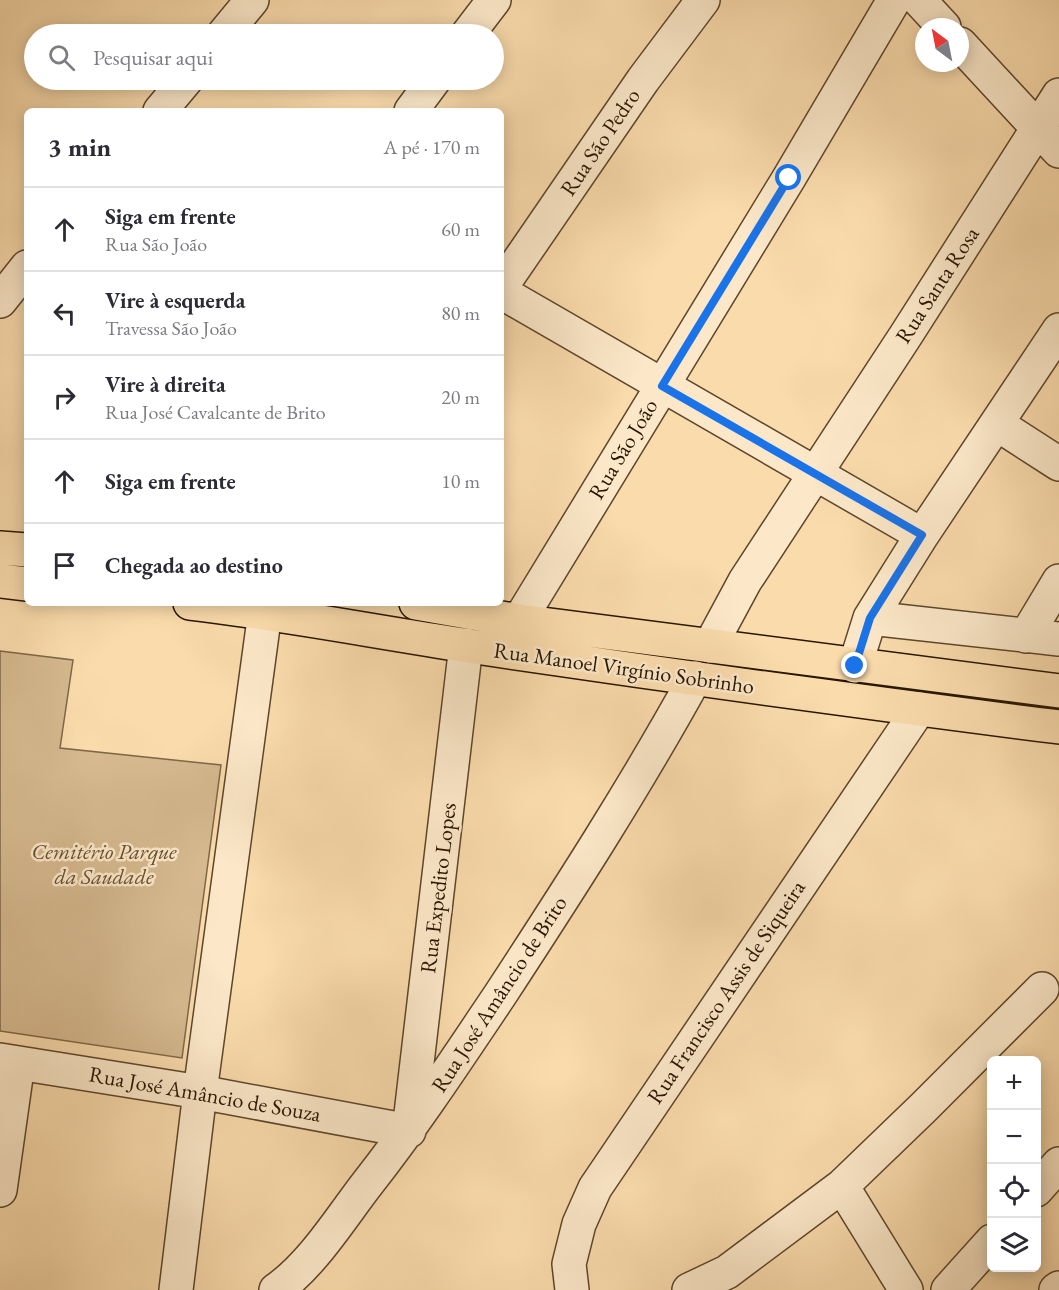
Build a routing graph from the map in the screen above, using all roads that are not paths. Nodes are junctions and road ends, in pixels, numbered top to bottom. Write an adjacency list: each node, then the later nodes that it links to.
1 (252, 0): 7 (street)
2 (494, 0): 8 (street)
3 (703, 0): 17 (street, Rua São Pedro)
4 (894, 0): 21 (street, Rua São João)
5 (918, 0): 6 (street)
6 (935, 18)
7 (232, 24)
8 (476, 24)
9 (969, 54): 15 (street)
10 (178, 90): 13 (street)
11 (427, 90): 14 (street)
12 (1059, 95): 15 (street, Rua Santa Rosa)
13 (163, 108)
14 (413, 108)
15 (1048, 139): 24 (street, Rua Santa Rosa)
16 (24, 271): 19 (street)
17 (504, 283)
18 (504, 294): 21 (street)
19 (0, 301)
20 (1059, 330): 22 (street)
21 (662, 386): 24 (street); 35 (street, Rua São João)
22 (997, 424): 23 (street); 25 (street)
23 (1059, 464)
24 (814, 474): 25 (street); 39 (street, Rua Santa Rosa)
25 (922, 535): 34 (street)
26 (0, 548): 27 (main road)
27 (24, 550)
28 (0, 581): 30 (main road)
29 (1059, 581): 36 (street)
30 (24, 584)
31 (215, 606): 33 (main road, Rua Manoel Virgínio Sobrinho)
32 (433, 606): 35 (main road, Rua Manoel Virgínio Sobrinho)
33 (265, 612): 38 (main road, Rua Manoel Virgínio Sobrinho); 47 (street)
34 (870, 618): 36 (street); 40 (street)
35 (519, 621): 39 (main road, Rua Manoel Virgínio Sobrinho)
36 (1026, 636): 37 (street)
37 (1059, 639)
38 (466, 645): 41 (main road, Rua Manoel Virgínio Sobrinho); 48 (street, Rua Expedito Lopes)
39 (710, 646): 40 (main road, Rua Manoel Virgínio Sobrinho)
40 (855, 666): 42 (main road, Rua Manoel Virgínio Sobrinho)
41 (695, 678): 43 (main road, Rua Manoel Virgínio Sobrinho); 48 (street, Rua José Amâncio de Brito)
42 (1059, 691)
43 (919, 709): 44 (main road, Rua Manoel Virgínio Sobrinho); 58 (street, Rua Francisco Assis de Siqueira)
44 (1059, 727)
45 (1042, 989): 51 (street)
46 (9, 1061): 47 (street, Rua José Amâncio de Souza); 52 (street)
47 (200, 1092): 48 (street, Rua José Amâncio de Souza); 55 (street)
48 (409, 1131): 57 (street, Rua José Amâncio de Brito)
49 (1059, 1164): 50 (street)
50 (1041, 1184)
51 (842, 1186): 54 (street); 60 (street)
52 (0, 1190)
53 (987, 1247): 61 (street)
54 (733, 1281): 59 (street)
55 (176, 1290): 56 (street)
56 (185, 1290)
57 (276, 1290)
58 (572, 1290)
59 (689, 1290)
60 (906, 1290)
61 (948, 1290)

